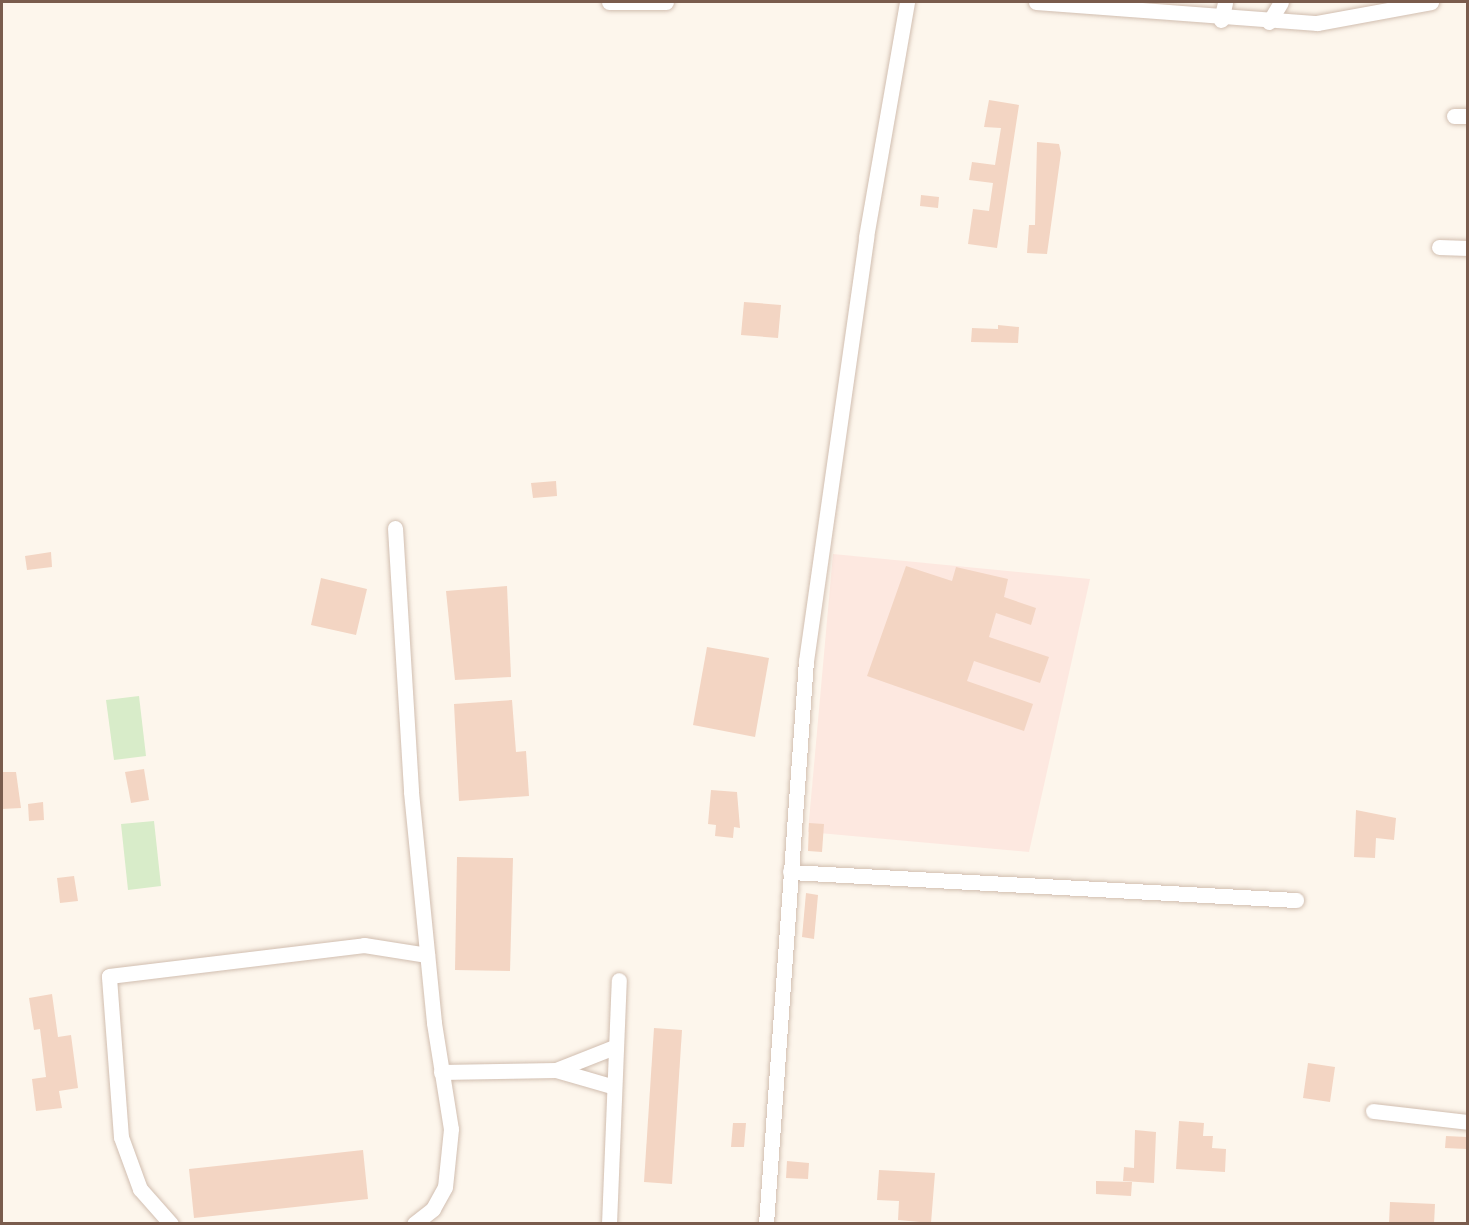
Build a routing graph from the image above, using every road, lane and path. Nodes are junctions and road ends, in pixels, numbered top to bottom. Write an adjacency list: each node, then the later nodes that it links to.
1 (609, 2): 2 (street)
2 (666, 2)
3 (907, 2): 13 (street)
4 (1036, 2): 8 (street)
5 (1225, 2): 8 (street)
6 (1281, 2): 9 (street)
7 (1431, 2): 9 (street)
8 (1221, 20): 9 (street)
9 (1269, 22)
10 (1439, 247): 11 (street)
11 (1467, 248)
12 (395, 528): 15 (street)
13 (790, 872): 14 (street); 26 (street)
14 (1296, 900)
15 (427, 955): 19 (street); 23 (street)
16 (619, 980): 17 (street)
17 (614, 1047): 18 (street); 20 (street)
18 (556, 1070): 19 (street); 20 (street)
19 (441, 1072): 24 (street)
20 (611, 1086): 25 (street)
21 (1373, 1111): 22 (street)
22 (1467, 1122)
23 (171, 1224)
24 (414, 1224)
25 (609, 1224)
26 (766, 1224)

